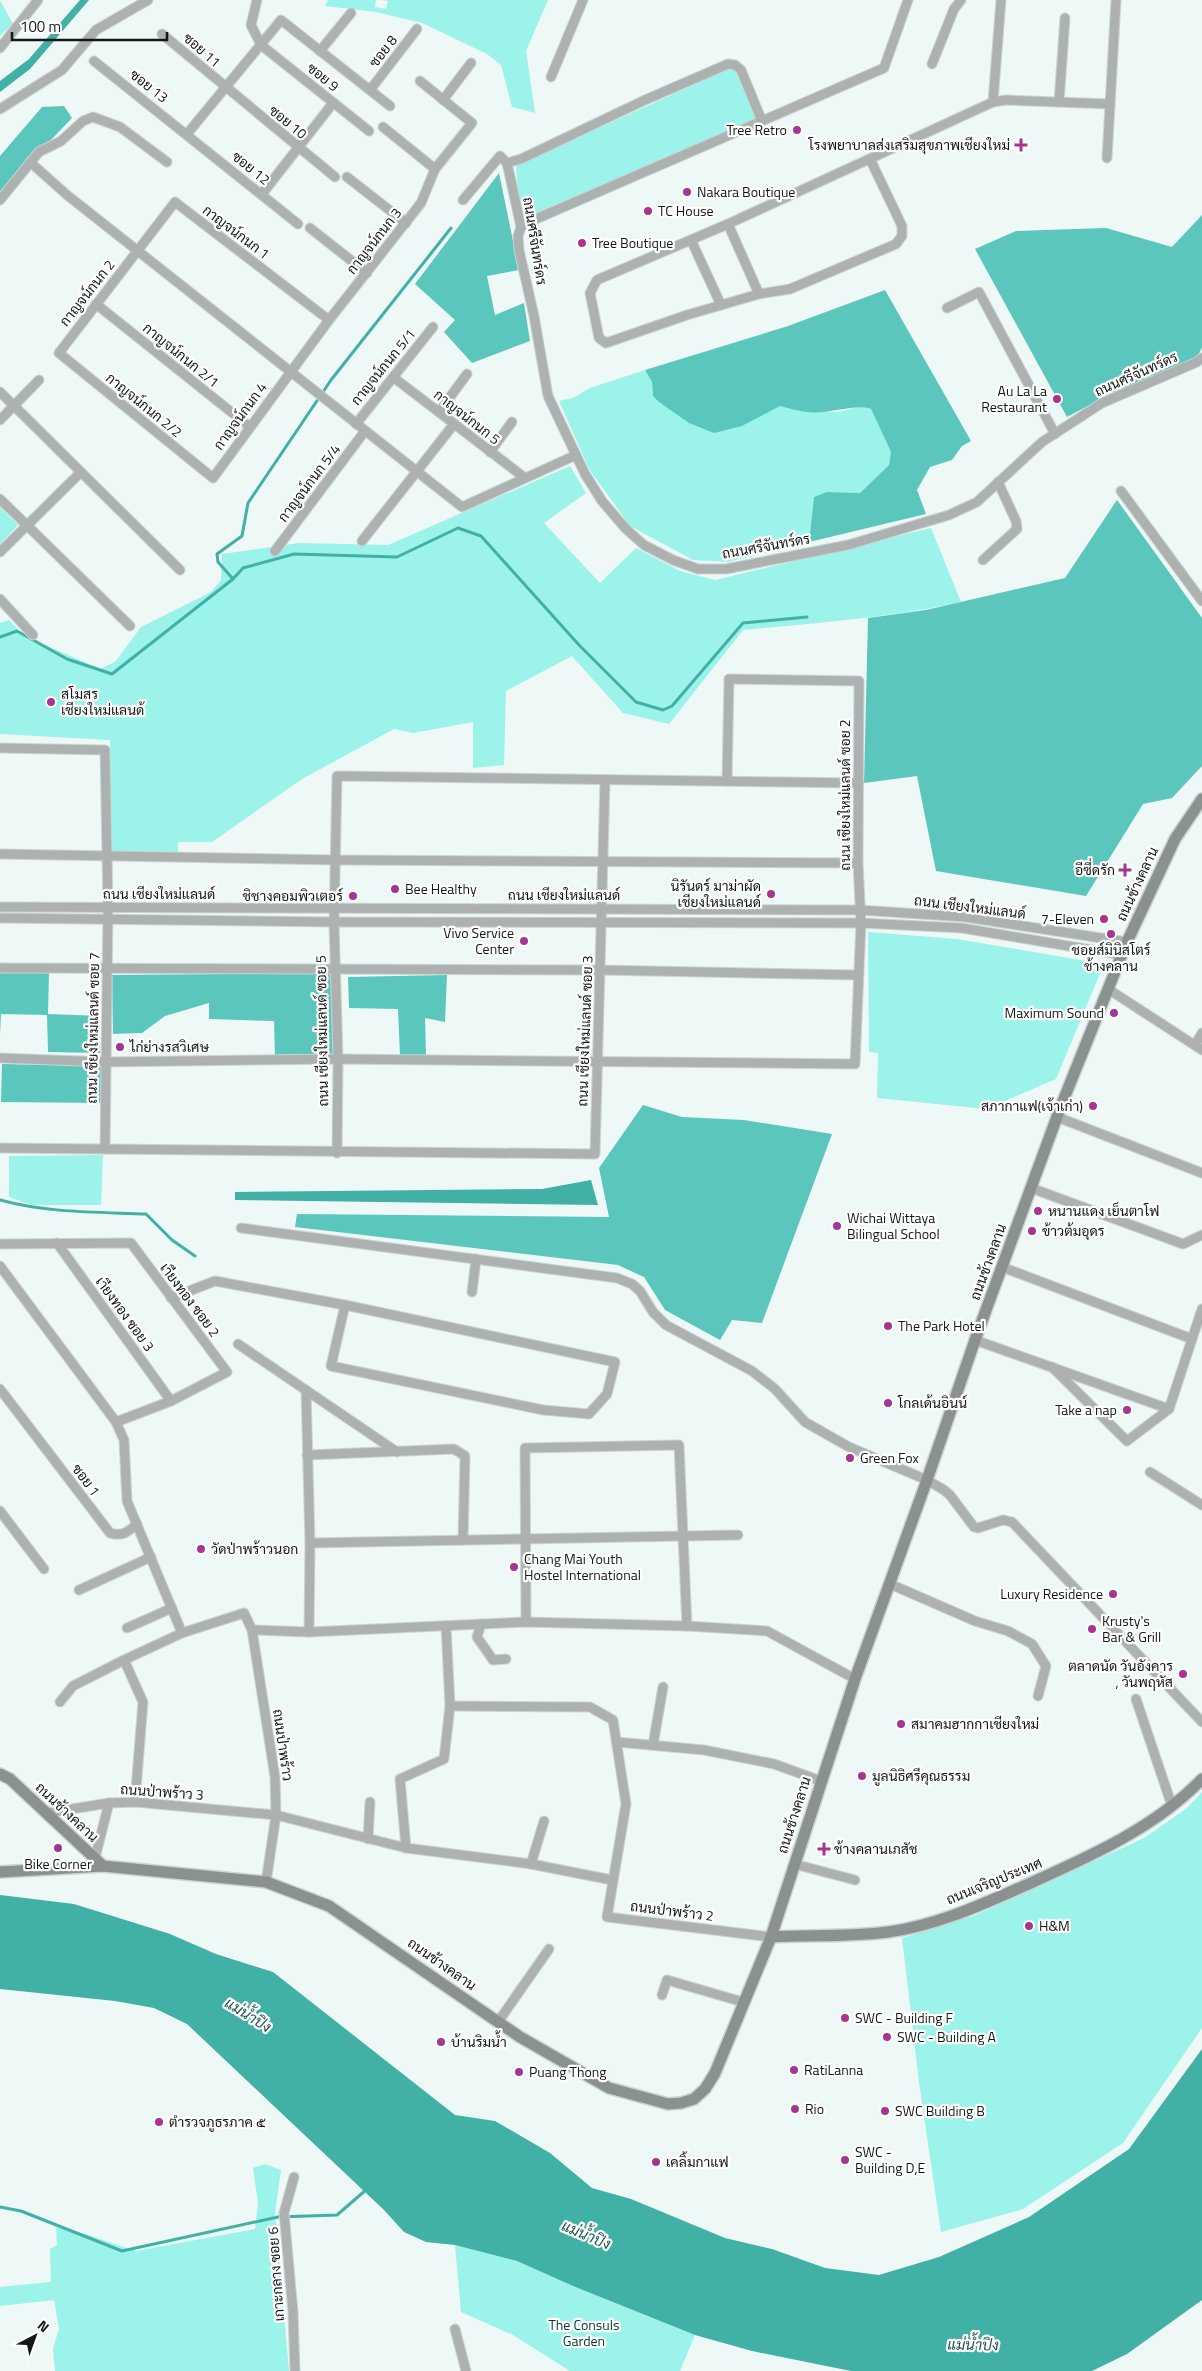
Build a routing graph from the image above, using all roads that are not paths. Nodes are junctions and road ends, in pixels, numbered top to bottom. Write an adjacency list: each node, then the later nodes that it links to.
1 (38, 0): 14 (street)
2 (148, 0): 26 (street)
3 (257, 0): 13 (street)
4 (583, 0): 19 (street)
5 (908, 0): 30 (street)
6 (961, 0): 18 (street)
7 (1002, 0): 24 (street)
8 (1116, 0): 28 (street)
9 (351, 14): 15 (street)
10 (1065, 18): 25 (street)
11 (417, 29): 22 (street, ซอย 8)
12 (162, 34): 21 (street, ซอย 11)
13 (261, 45): 15 (street); 21 (street); 27 (street, ซอย 9)
14 (0, 48)
15 (320, 50): 22 (street)
16 (94, 61): 33 (street, ซอย 13)
17 (472, 62): 23 (street)
18 (932, 64)
19 (551, 77)
20 (420, 81): 23 (street)
21 (225, 88): 33 (street); 34 (street, ซอย 10)
22 (370, 90): 29 (street)
23 (443, 100): 40 (street, กาญจน์กนก 3)
24 (993, 102): 25 (street); 36 (street)
25 (1059, 102): 28 (street)
26 (3, 103)
27 (333, 103): 32 (street, ซอย 9); 34 (street)
28 (1110, 104): 35 (street)
29 (390, 106)
30 (762, 121): 39 (street); 49 (street)
31 (383, 127): 40 (street)
32 (368, 131)
33 (187, 134): 43 (street, ซอย 12)
34 (298, 148): 41 (street, ซอย 10); 43 (street)
35 (1107, 158)
36 (870, 159): 48 (street); 54 (street)
37 (30, 162): 38 (street); 44 (street); 52 (street)
38 (167, 162)
39 (507, 163): 45 (street); 49 (street, ถนนศรีจันทร์ดร)
40 (435, 168): 46 (street, กาญจน์กนก 3)
41 (335, 177)
42 (347, 177): 46 (street)
43 (262, 194): 47 (street, ซอย 12)
44 (0, 200)
45 (463, 200)
46 (406, 223): 53 (street, กาญจน์กนก 3)
47 (298, 224)
48 (728, 224): 51 (street); 54 (street)
49 (521, 227): 77 (street, ถนนศรีจันทร์ดร)
50 (310, 228): 53 (street)
51 (691, 240): 56 (street); 56 (street)
52 (137, 251): 55 (street, กาญจน์กนก 2); 58 (street, กาญจน์กนก 1); 62 (street)
53 (367, 273): 58 (street, กาญจน์กนก 3)
54 (759, 294): 56 (street)
55 (96, 304): 60 (street, กาญจน์กนก 2); 73 (street, กาญจน์กนก 2/1)
56 (721, 306)
57 (947, 308): 75 (street)
58 (329, 320): 62 (street, กาญจน์กนก 3)
59 (433, 327): 64 (street, กาญจน์กนก 5/1)
60 (59, 353): 80 (street, กาญจน์กนก 2/2)
61 (1202, 358): 75 (street, ถนนศรีจันทร์ดร)
62 (290, 372): 71 (street); 73 (street, กาญจน์กนก 4)
63 (467, 374): 68 (street)
64 (393, 377): 68 (street, กาญจน์กนก 5); 71 (street, กาญจน์กนก 5/1)
65 (39, 380): 67 (street)
66 (0, 392): 67 (street)
67 (14, 406): 69 (street); 78 (street)
68 (439, 412): 72 (street, กาญจน์กนก 5)
69 (0, 420)
70 (512, 422): 76 (street)
71 (356, 424): 74 (street)
72 (454, 424): 76 (street, กาญจน์กนก 5); 79 (street)
73 (250, 427): 80 (street, กาญจน์กนก 4)
74 (365, 431): 79 (street); 87 (street, กาญจน์กนก 5/4)
75 (1055, 434): 82 (street, ถนนศรีจันทร์ดร)
76 (490, 452): 81 (street, กาญจน์กนก 5)
77 (576, 456): 81 (street); 82 (street, ถนนศรีจันทร์ดร)
78 (81, 472): 85 (street); 90 (street)
79 (416, 472): 81 (street); 86 (street)
80 (213, 478)
81 (525, 478)
82 (998, 482): 89 (street)
83 (1121, 491): 92 (street)
84 (0, 499): 85 (street)
85 (26, 525): 88 (street); 93 (street)
86 (362, 541)
87 (275, 551)
88 (0, 552)
89 (983, 560)
90 (180, 570)
91 (0, 599): 94 (street)
92 (1202, 601)
93 (130, 626)
94 (34, 635)
95 (0, 748): 101 (street, ถนน เชียงใหม่แลนด์ ซอย 7)
96 (605, 780): 97 (street); 102 (street, ถนน เชียงใหม่แลนด์ ซอย 5); 103 (street, ถนน เชียงใหม่แลนด์ ซอย 3)
97 (727, 781): 98 (street); 98 (street, ถนน เชียงใหม่แลนด์ ซอย 2)
98 (859, 783): 104 (street, ถนน เชียงใหม่แลนด์ ซอย 2)
99 (1202, 799): 115 (street, ถนนช้างคลาน)
100 (0, 854): 101 (street)
101 (106, 855): 102 (street); 106 (street, ถนน เชียงใหม่แลนด์ ซอย 7)
102 (336, 860): 103 (street); 108 (street, ถนน เชียงใหม่แลนด์ ซอย 5)
103 (603, 861): 104 (street); 107 (street, ถนน เชียงใหม่แลนด์ ซอย 3)
104 (858, 863): 109 (street, ถนน เชียงใหม่แลนด์ ซอย 2)
105 (0, 907): 106 (street, ถนน เชียงใหม่แลนด์)
106 (108, 907): 108 (street, ถนน เชียงใหม่แลนด์); 111 (street, ถนน เชียงใหม่แลนด์ ซอย 7)
107 (602, 908): 108 (street, ถนน เชียงใหม่แลนด์); 109 (street, ถนน เชียงใหม่แลนด์); 113 (street, ถนน เชียงใหม่แลนด์ ซอย 3)
108 (334, 910): 112 (street, ถนน เชียงใหม่แลนด์ ซอย 5)
109 (860, 910): 114 (street, ถนน เชียงใหม่แลนด์ ซอย 2); 115 (street, ถนน เชียงใหม่แลนด์)
110 (0, 918): 111 (street, ถนน เชียงใหม่แลนด์)
111 (108, 919): 112 (street, ถนน เชียงใหม่แลนด์); 119 (street, ถนน เชียงใหม่แลนด์ ซอย 7)
112 (334, 922): 113 (street, ถนน เชียงใหม่แลนด์); 118 (street, ถนน เชียงใหม่แลนด์ ซอย 5)
113 (601, 923): 114 (street, ถนน เชียงใหม่แลนด์); 120 (street, ถนน เชียงใหม่แลนด์ ซอย 3)
114 (861, 923): 116 (street, ถนน เชียงใหม่แลนด์); 121 (street, ถนน เชียงใหม่แลนด์ ซอย 2)
115 (1127, 942): 116 (street, ถนนช้างคลาน)
116 (1122, 955): 122 (street, ถนนช้างคลาน)
117 (0, 968): 119 (street)
118 (335, 969): 119 (street); 120 (street); 126 (street, ถนน เชียงใหม่แลนด์ ซอย 5)
119 (107, 970): 128 (street, ถนน เชียงใหม่แลนด์ ซอย 7)
120 (600, 970): 121 (street); 127 (street, ถนน เชียงใหม่แลนด์ ซอย 3)
121 (858, 975): 127 (street, ถนน เชียงใหม่แลนด์ ซอย 2)
122 (1108, 989): 124 (street); 129 (street, ถนนช้างคลาน)
123 (1202, 1033): 124 (street)
124 (1198, 1047)
125 (0, 1058): 128 (street)
126 (338, 1059): 127 (street); 128 (street); 132 (street, ถนน เชียงใหม่แลนด์ ซอย 5)
127 (598, 1060): 132 (street, ถนน เชียงใหม่แลนด์ ซอย 3)
128 (106, 1062): 131 (street, ถนน เชียงใหม่แลนด์ ซอย 7)
129 (1057, 1117): 133 (street); 134 (street, ถนนช้างคลาน)
130 (0, 1148): 131 (street)
131 (105, 1149): 132 (street)
132 (337, 1153)
133 (1202, 1173)
134 (1031, 1188): 136 (street); 141 (street, ถนนช้างคลาน)
135 (241, 1228): 139 (street)
136 (1202, 1234)
137 (57, 1243): 138 (street); 143 (street, เาียงทอง ซอย 2); 152 (street, เาียงทอง ซอย 3)
138 (0, 1244)
139 (476, 1259): 142 (street); 158 (street)
140 (0, 1266): 154 (street)
141 (1002, 1267): 146 (street); 147 (street, ถนนช้างคลาน)
142 (472, 1292)
143 (171, 1298): 144 (street); 152 (street, เาียงทอง ซอย 2)
144 (345, 1305): 144 (street)
145 (1202, 1309): 146 (street)
146 (1192, 1339): 153 (street)
147 (975, 1340): 149 (street); 158 (street, ถนนช้างคลาน)
148 (238, 1344): 151 (street)
149 (1052, 1367): 153 (street); 153 (street)
150 (0, 1389): 161 (street, ซอย 1)
151 (306, 1390): 155 (street); 156 (street)
152 (171, 1401): 154 (street)
153 (1169, 1409)
154 (116, 1422): 161 (street)
155 (398, 1452): 156 (street); 165 (street)
156 (308, 1455): 166 (street)
157 (1150, 1472): 159 (street)
158 (928, 1480): 169 (street, ถนนช้างคลาน); 188 (street)
159 (1202, 1505)
160 (0, 1511): 168 (street)
161 (137, 1524): 167 (street)
162 (683, 1535): 163 (street); 164 (street); 164 (street); 175 (street)
163 (738, 1535)
164 (525, 1538): 165 (street); 172 (street)
165 (463, 1540): 166 (street)
166 (310, 1543): 178 (street)
167 (151, 1557): 170 (street); 171 (street)
168 (44, 1569)
169 (890, 1584): 182 (street, ถนนช้างคลาน); 184 (street)
170 (79, 1590)
171 (172, 1608): 176 (street); 179 (street)
172 (526, 1622): 173 (street); 175 (street)
173 (481, 1624): 174 (street); 180 (street)
174 (446, 1626): 178 (street); 187 (street)
175 (687, 1626): 182 (street)
176 (127, 1628)
177 (252, 1630): 178 (street); 179 (street, ถนนป่าพร้าว); 199 (street, ถนนป่าพร้าว)
178 (309, 1632)
179 (182, 1633): 181 (street)
180 (506, 1659)
181 (124, 1660): 186 (street); 194 (street)
182 (855, 1679): 193 (street, ถนนช้างคลาน)
183 (663, 1688): 190 (street)
184 (1038, 1696)
185 (1136, 1699): 197 (street)
186 (60, 1702)
187 (450, 1706): 189 (street); 202 (street)
188 (1202, 1722)
189 (617, 1742): 190 (street); 207 (street)
190 (653, 1745): 193 (street)
191 (0, 1774): 198 (street, ถนนช้างคลาน)
192 (1202, 1779): 197 (street, ถนนเจริญประเทศ)
193 (821, 1781): 205 (street, ถนนช้างคลาน)
194 (135, 1802): 196 (street, ถนนป่าพร้าว 3); 199 (street, ถนนป่าพร้าว 3)
195 (370, 1802): 201 (street)
196 (109, 1803): 198 (street, ถนนป่าพร้าว 3); 203 (street)
197 (1172, 1806): 210 (street, ถนนเจริญประเทศ)
198 (47, 1814): 203 (street, ถนนช้างคลาน)
199 (276, 1815): 201 (street, ถนนป่าพร้าว 3); 209 (street, ถนนป่าพร้าว)
200 (544, 1821): 204 (street)
201 (368, 1839): 202 (street, ถนนป่าพร้าว 3)
202 (406, 1848): 204 (street, ถนนป่าพร้าว 3)
203 (99, 1862): 206 (street); 209 (street, ถนนช้างคลาน)
204 (531, 1864): 207 (street, ถนนป่าพร้าว 3)
205 (794, 1864): 208 (street); 210 (street, ถนนช้างคลาน)
206 (0, 1872)
207 (612, 1880): 210 (street, ถนนป่าพร้าว 2)
208 (855, 1880)
209 (266, 1882): 214 (street, ถนนช้างคลาน)
210 (771, 1937): 213 (street, ถนนช้างคลาน)
211 (549, 1949): 214 (street)
212 (662, 1995): 213 (street)
213 (743, 2002): 214 (street, ถนนช้างคลาน)
214 (498, 2022)
215 (294, 2177): 217 (street, เกาะกลาง ซอย 6)
216 (456, 2329): 218 (street)
217 (295, 2371)
218 (466, 2371)

